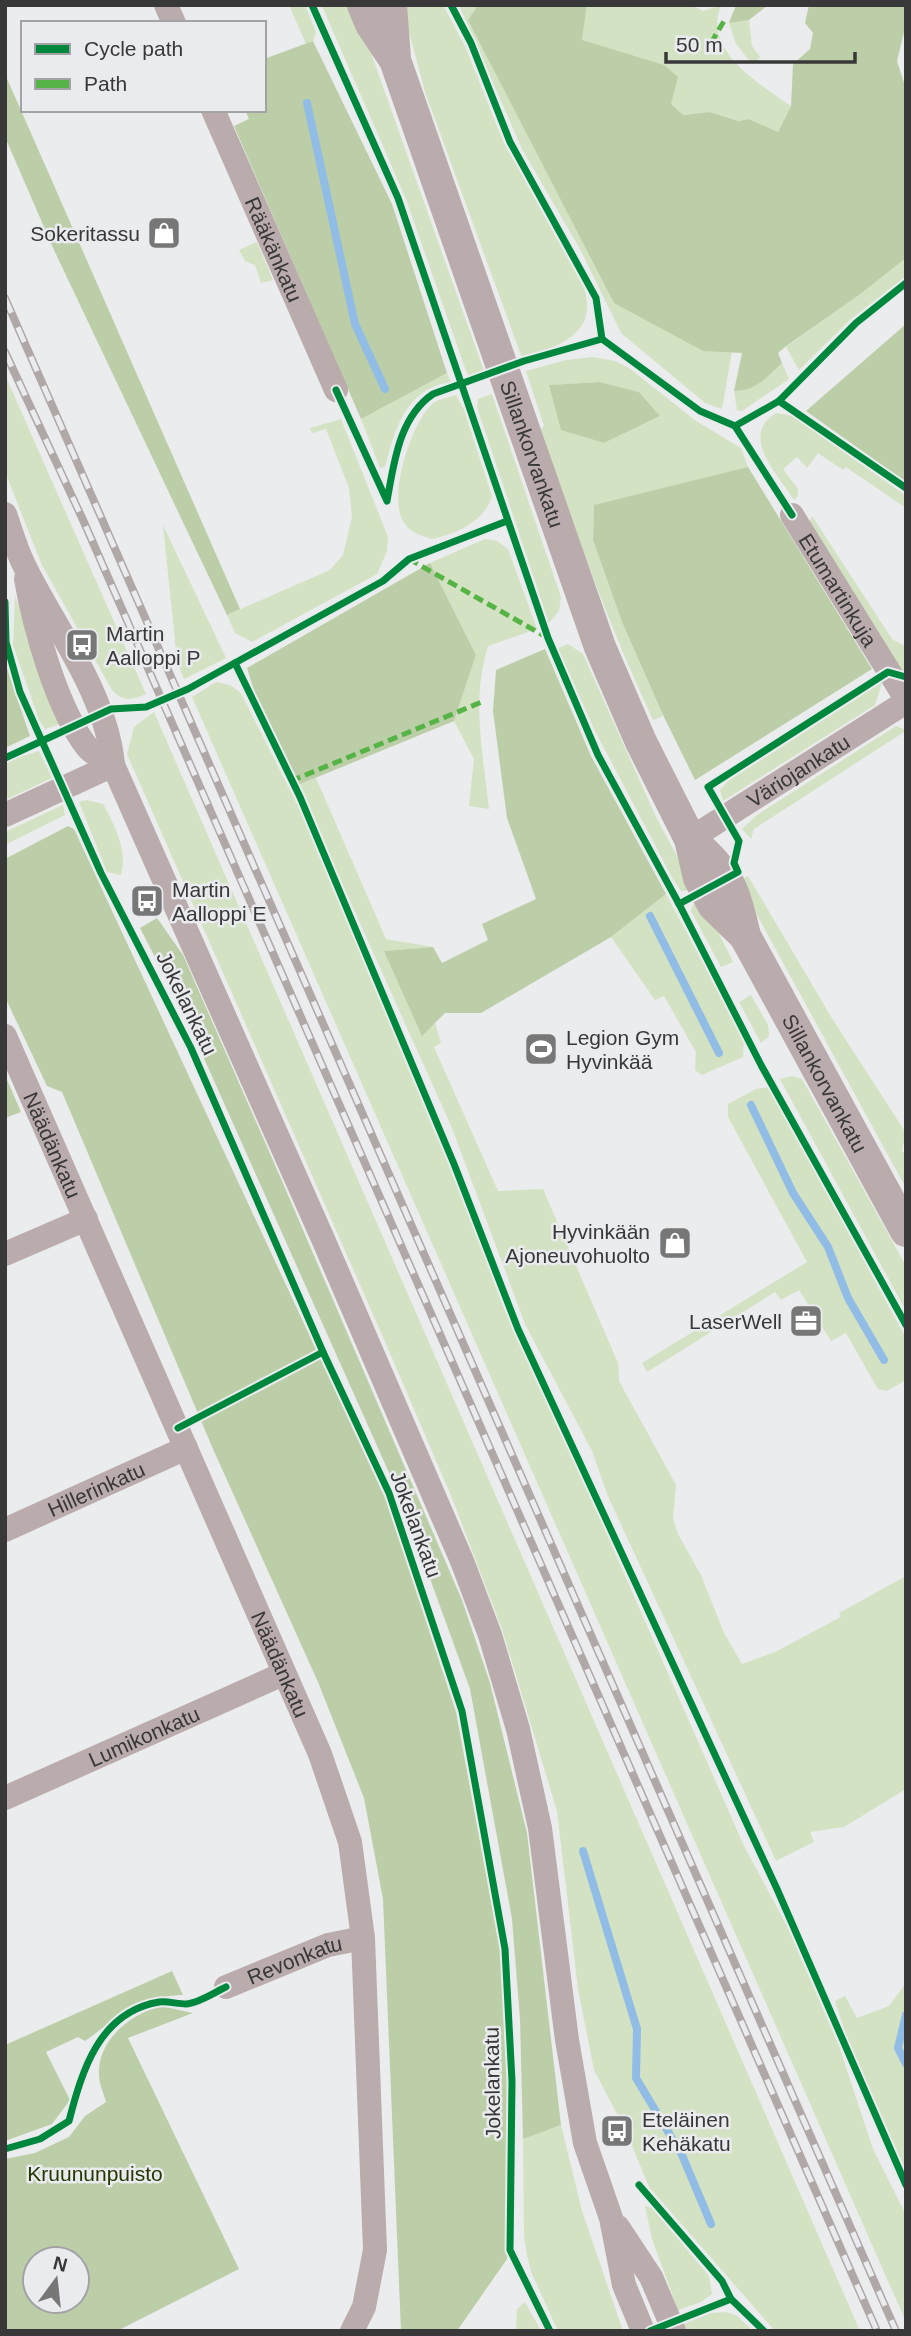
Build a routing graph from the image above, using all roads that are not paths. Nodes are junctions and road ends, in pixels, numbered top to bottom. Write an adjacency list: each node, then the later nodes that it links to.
1 (166, 5): 4 (street)
2 (363, 5): 5 (main road, Sillankorvankatu)
3 (391, 5): 5 (main road, Sillankorvankatu)
4 (173, 21)
5 (395, 61): 13 (main road, Sillankorvankatu)
6 (214, 112): 7 (street, Rääkänkatu)
7 (336, 390)
8 (5, 514): 11 (street, Jokelankatu)
9 (792, 515): 10 (street, Etumartinkuja)
10 (906, 701): 13 (street, Väriojankatu)
11 (113, 765): 12 (street); 24 (street, Jokelankatu)
12 (5, 815)
13 (690, 839): 16 (main road, Sillankorvankatu)
14 (5, 1036): 15 (street, Näädänkatu)
15 (86, 1219): 17 (street); 18 (street, Näädänkatu)
16 (906, 1231)
17 (5, 1254)
18 (186, 1448): 19 (street, Hillerinkatu); 20 (street, Näädänkatu)
19 (5, 1530)
20 (283, 1674): 21 (street, Lumikonkatu); 22 (street, Näädänkatu)
21 (5, 1798)
22 (363, 1938): 23 (street, Revonkatu); 25 (street, Näädänkatu)
23 (226, 1987)
24 (611, 2218): 26 (street, Jokelankatu); 27 (street, Jokelankatu)
25 (352, 2331)
26 (642, 2331)
27 (674, 2331)

